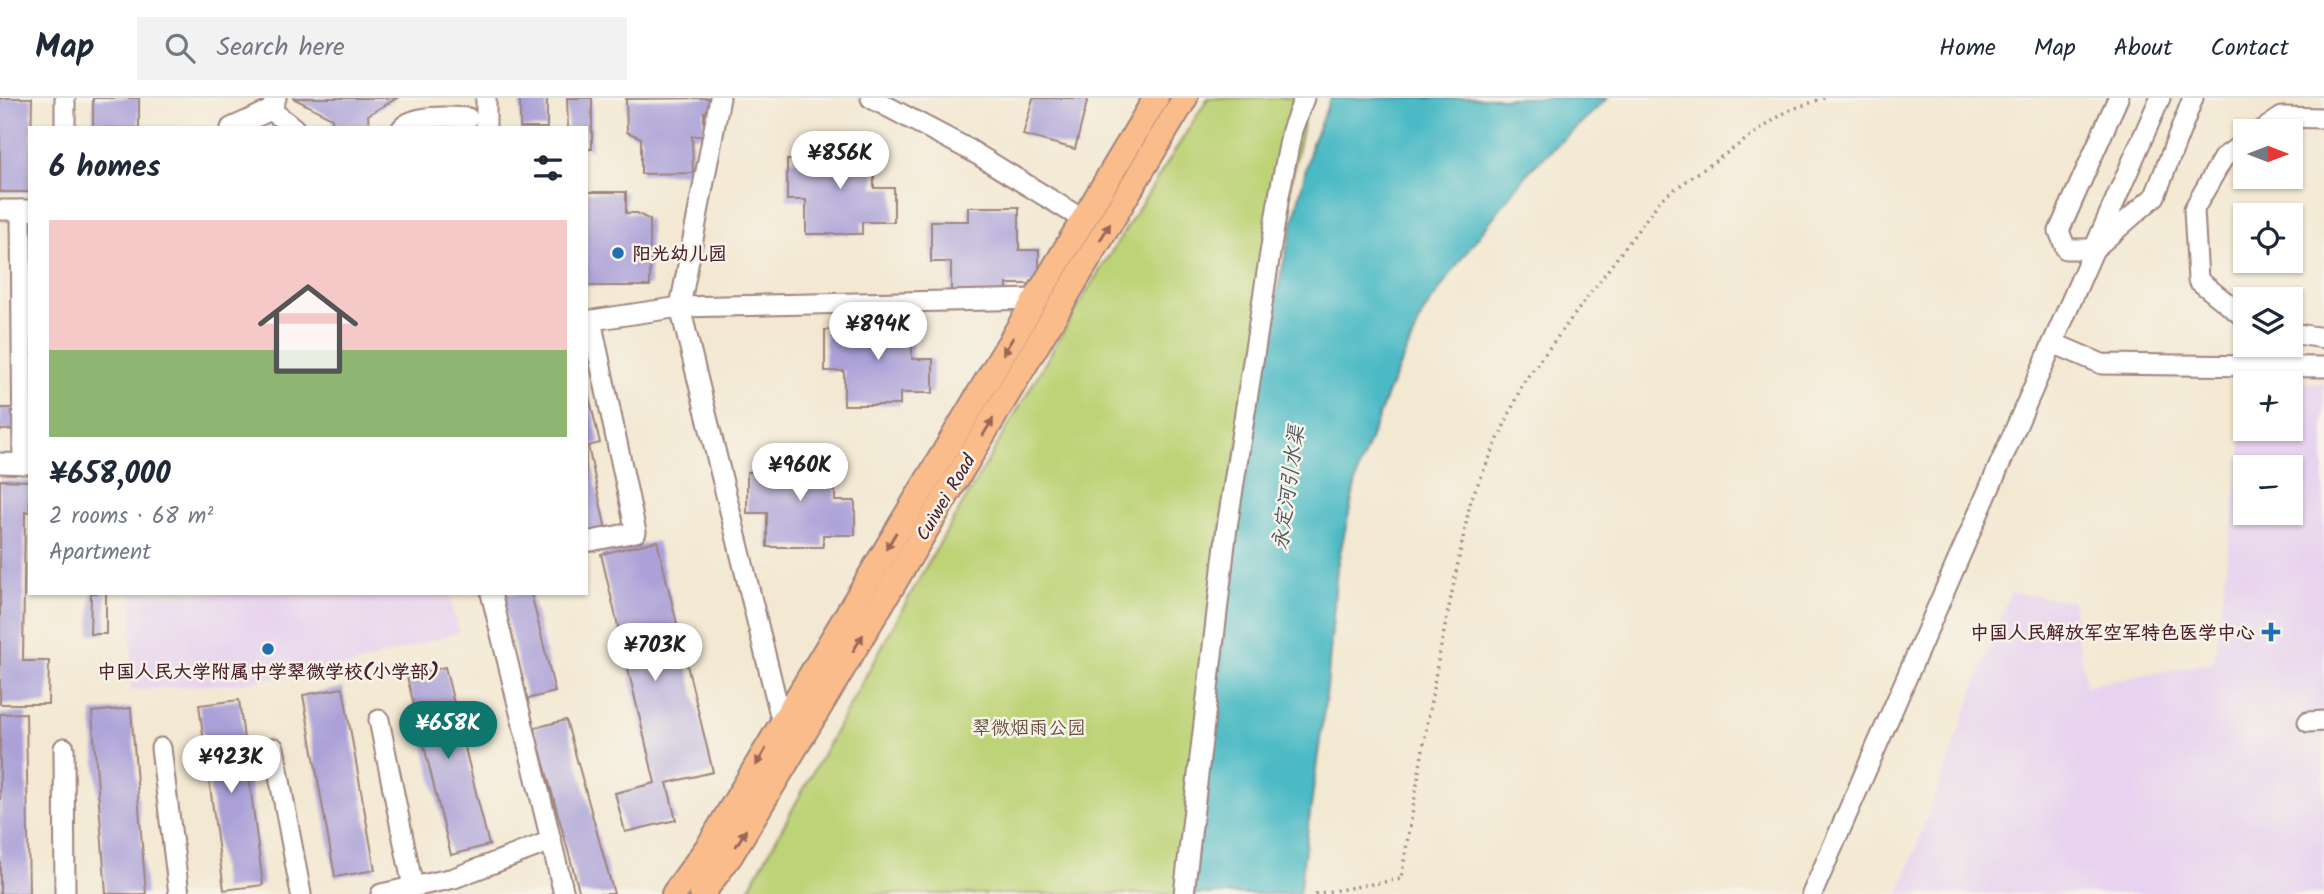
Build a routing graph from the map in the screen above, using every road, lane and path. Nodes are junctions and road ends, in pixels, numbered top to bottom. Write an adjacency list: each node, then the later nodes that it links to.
1 (65, 98): 16 (street)
2 (486, 98): 20 (street)
3 (720, 98): 27 (street)
4 (872, 98): 24 (street)
5 (1156, 98): 24 (main road, Cuiwei Road)
6 (1185, 98): 52 (main road, Cuiwei Road, one-way to 6)
7 (1304, 98): 53 (street)
8 (1824, 98): 54 (path)
9 (2118, 98): 25 (street)
10 (2160, 98): 25 (street)
11 (2193, 98): 25 (street)
12 (274, 104): 17 (street); 18 (street)
13 (468, 118): 19 (street)
14 (2324, 118): 15 (street)
15 (2279, 119)
16 (65, 126)
17 (235, 126)
18 (292, 126)
19 (404, 126)
20 (486, 126)
21 (2233, 151): 28 (street)
22 (0, 210): 23 (street)
23 (25, 210): 35 (street)
24 (1084, 220): 26 (main road, Cuiwei Road)
25 (2094, 249): 32 (street)
26 (1036, 299): 27 (street); 39 (main road, Cuiwei Road, one-way to 39)
27 (680, 307): 29 (street); 39 (street)
28 (2233, 309)
29 (589, 320): 36 (street)
30 (2303, 335): 31 (street)
31 (2324, 338)
32 (2053, 343): 33 (street); 55 (street)
33 (2324, 367)
34 (0, 463): 35 (street)
35 (27, 464)
36 (588, 542)
37 (491, 595): 43 (street)
38 (379, 720): 45 (street)
39 (782, 723): 51 (main road, Cuiwei Road, one-way to 51)
40 (64, 748): 46 (street)
41 (161, 748): 47 (street)
42 (274, 748): 48 (street)
43 (551, 841): 44 (street); 50 (street)
44 (456, 886): 45 (street)
45 (413, 887): 49 (street)
46 (65, 894)
47 (179, 894)
48 (301, 894)
49 (381, 894)
50 (564, 894)
51 (674, 894)
52 (702, 894)
53 (1184, 894)
54 (1315, 894)
55 (1812, 894)

